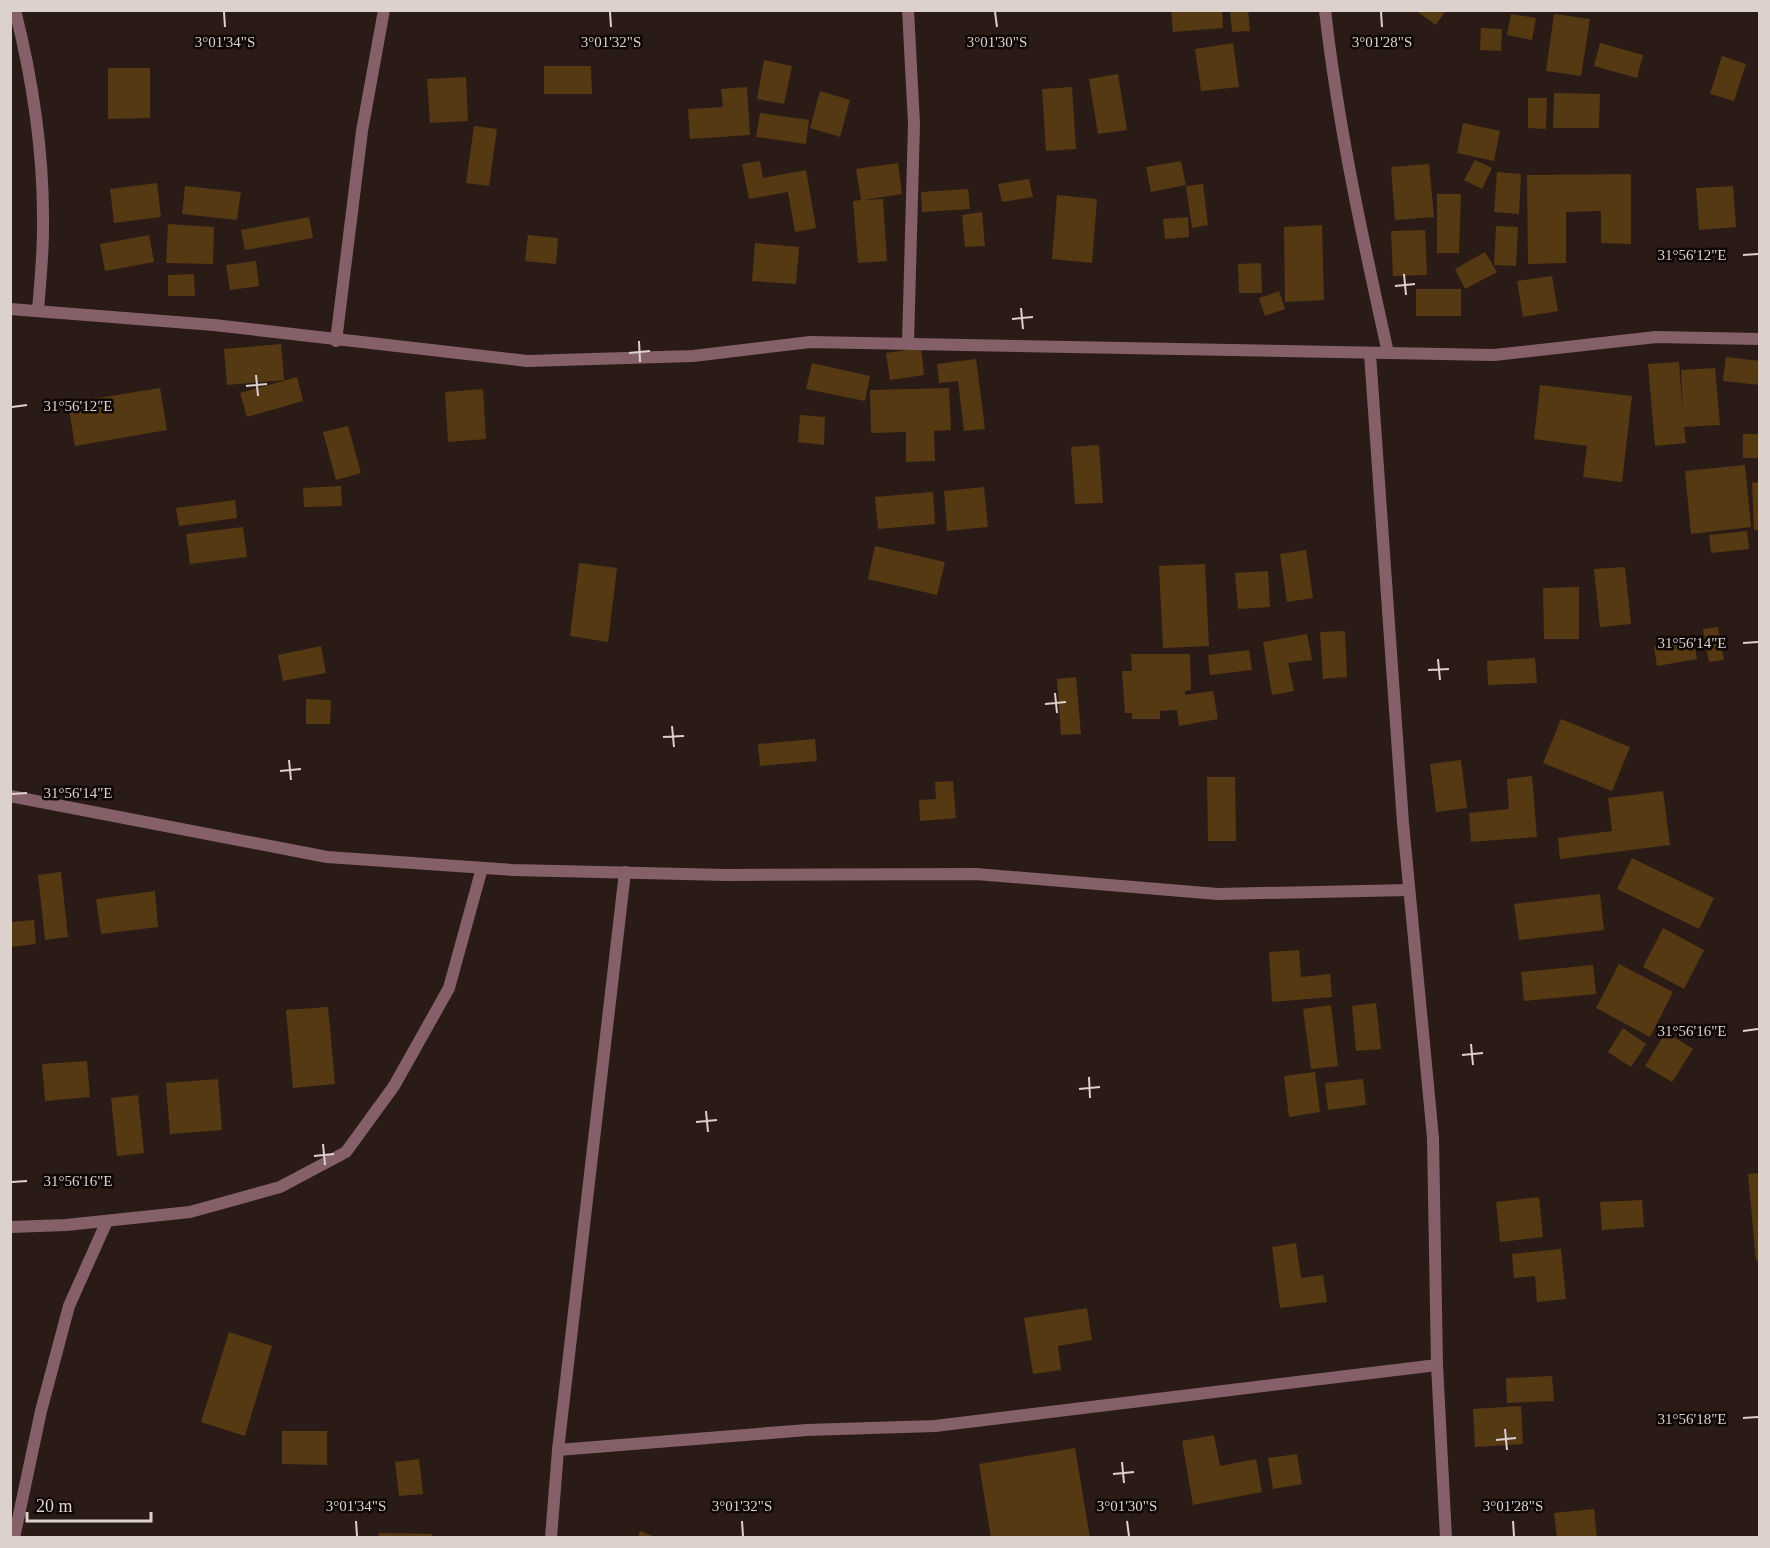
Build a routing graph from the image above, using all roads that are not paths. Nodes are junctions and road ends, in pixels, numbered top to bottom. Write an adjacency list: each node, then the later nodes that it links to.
1 (384, 10): 8 (street)
2 (908, 10): 9 (street)
3 (1325, 10): 10 (street)
4 (14, 14): 6 (street)
5 (10, 309): 6 (street)
6 (38, 311): 8 (street)
7 (1760, 339): 10 (street)
8 (336, 341): 9 (street)
9 (908, 343): 11 (street)
10 (1388, 353): 11 (street)
11 (1370, 354): 15 (street)
12 (10, 795): 13 (street)
13 (482, 868): 14 (street); 16 (street)
14 (625, 873): 15 (street); 19 (street)
15 (1409, 890): 18 (street)
16 (107, 1221): 17 (street); 20 (street)
17 (10, 1227)
18 (1437, 1365): 19 (street); 22 (street)
19 (558, 1450): 21 (street)
20 (14, 1538)
21 (551, 1538)
22 (1446, 1538)

